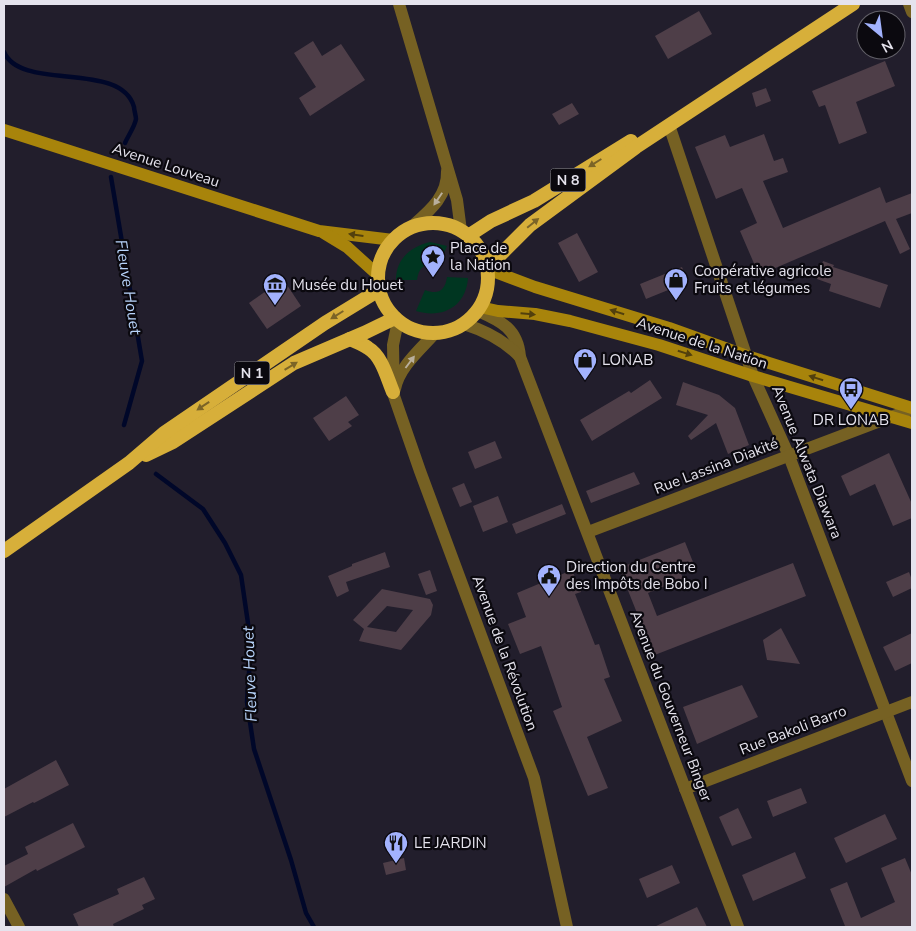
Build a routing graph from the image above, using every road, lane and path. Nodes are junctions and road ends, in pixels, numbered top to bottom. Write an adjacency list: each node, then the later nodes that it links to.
1 (399, 4): 7 (street)
2 (853, 4): 5 (highway, N 8)
3 (909, 4): 4 (street)
4 (912, 12)
5 (669, 125): 10 (highway, N 8, one-way to 10); 12 (highway, N 8, one-way to 5); 20 (street, Avenue Alwata Diawara)
6 (4, 130): 9 (main road, Avenue Louveau)
7 (446, 160): 8 (street, one-way to 8); 10 (street)
8 (410, 228): 10 (highway); 11 (highway)
9 (319, 230): 11 (main road, Avenue Louveau, one-way to 9); 13 (main road, Avenue Louveau)
10 (465, 234): 12 (highway)
11 (393, 240): 13 (highway)
12 (491, 264): 15 (highway); 20 (main road, Avenue de la Nation, one-way to 12)
13 (378, 275): 14 (highway)
14 (379, 290): 16 (highway); 28 (highway, N 1, one-way to 28)
15 (479, 309): 17 (highway); 21 (street, Avenue du Gouverneur Binger); 22 (main road, Avenue de la Nation, one-way to 22)
16 (396, 319): 18 (highway); 19 (highway, N 1); 23 (street, Avenue de la Révolution)
17 (464, 324): 18 (highway); 21 (street, Avenue du Gouverneur Binger)
18 (435, 333): 23 (street, one-way to 18)
19 (350, 339): 23 (highway); 28 (highway, N 1, one-way to 19)
20 (746, 356): 22 (street, Avenue Alwata Diawara); 24 (main road, Avenue de la Nation, one-way to 20)
21 (520, 357): 29 (street, Avenue du Gouverneur Binger)
22 (753, 376): 25 (main road, Avenue de la Nation); 27 (street, Avenue Alwata Diawara)
23 (393, 394): 37 (street, Avenue de la Révolution)
24 (912, 408): 25 (street, Rue Lassina Diakité)
25 (892, 417): 26 (main road, Avenue de la Nation); 27 (street, Rue Lassina Diakité)
26 (912, 423)
27 (789, 456): 29 (street, Rue Lassina Diakité); 32 (street, Avenue Alwata Diawara)
28 (130, 463): 30 (highway, N 1)
29 (588, 532): 34 (street, Avenue du Gouverneur Binger)
30 (4, 551)
31 (912, 702): 32 (street, Rue Bakoli Barro)
32 (886, 712): 33 (street, Avenue Alwata Diawara); 34 (street, Rue Bakoli Barro)
33 (912, 781)
34 (685, 789): 38 (street, Avenue du Gouverneur Binger)
35 (4, 899): 36 (street)
36 (19, 927)
37 (567, 927)
38 (738, 927)

